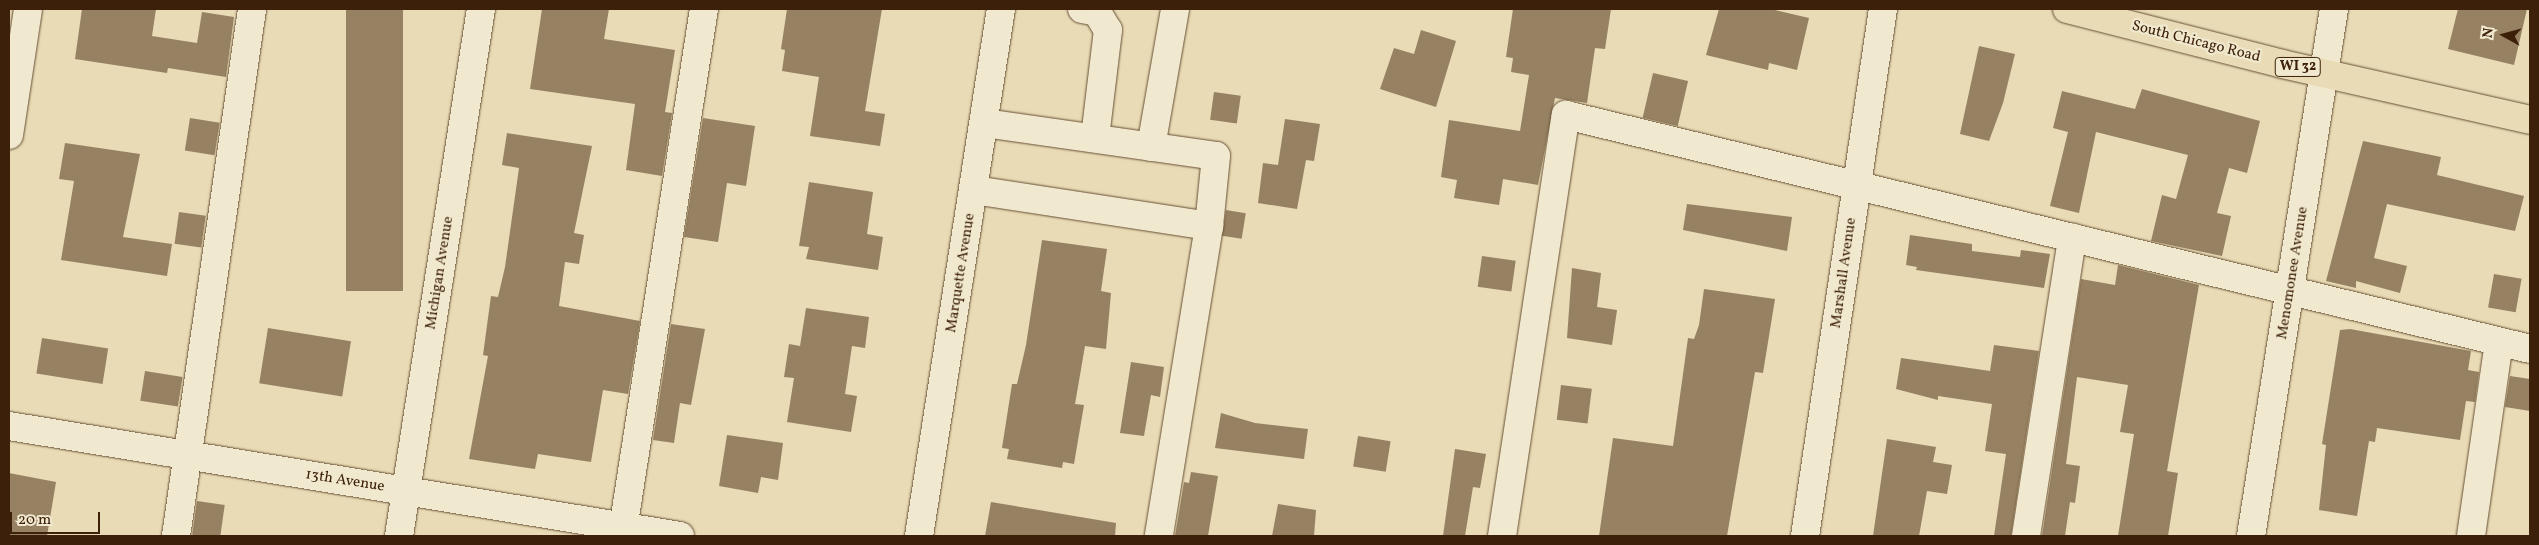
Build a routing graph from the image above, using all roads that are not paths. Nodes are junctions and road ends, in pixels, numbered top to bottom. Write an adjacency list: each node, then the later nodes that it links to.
1 (28, 9): 14 (street)
2 (252, 9): 25 (street)
3 (481, 9): 26 (street, Michigan Avenue)
4 (704, 9): 27 (street)
5 (1001, 9): 13 (street, Marquette Avenue)
6 (1082, 9): 15 (street)
7 (1175, 9): 16 (street)
8 (1883, 9): 17 (street, Marshall Avenue)
9 (2067, 9): 11 (main road, South Chicago Road / WI 32)
10 (2334, 9): 11 (street, Menomonee Avenue)
11 (2325, 74): 12 (main road, South Chicago Road / WI 32); 21 (street, Menomonee Avenue)
12 (2530, 120)
13 (985, 123): 15 (street); 18 (street, Marquette Avenue)
14 (9, 135)
15 (1095, 138): 16 (street)
16 (1151, 147): 19 (street)
17 (1857, 187): 20 (street); 33 (street); 34 (street, Marshall Avenue)
18 (974, 190): 19 (street); 31 (street, Marquette Avenue)
19 (1209, 226): 32 (street)
20 (2072, 238): 21 (street); 35 (street)
21 (2290, 290): 22 (street); 36 (street, Menomonee Avenue)
22 (2499, 342): 23 (street); 37 (street)
23 (2530, 350)
24 (9, 426): 25 (street, 13th Avenue)
25 (188, 455): 26 (street, 13th Avenue); 28 (street)
26 (406, 491): 27 (street, 13th Avenue); 29 (street, Michigan Avenue)
27 (623, 532): 30 (street, 13th Avenue)
28 (176, 536)
29 (399, 536)
30 (680, 536)
31 (919, 536)
32 (1159, 536)
33 (1502, 536)
34 (1805, 536)
35 (2026, 536)
36 (2251, 536)
37 (2471, 536)

